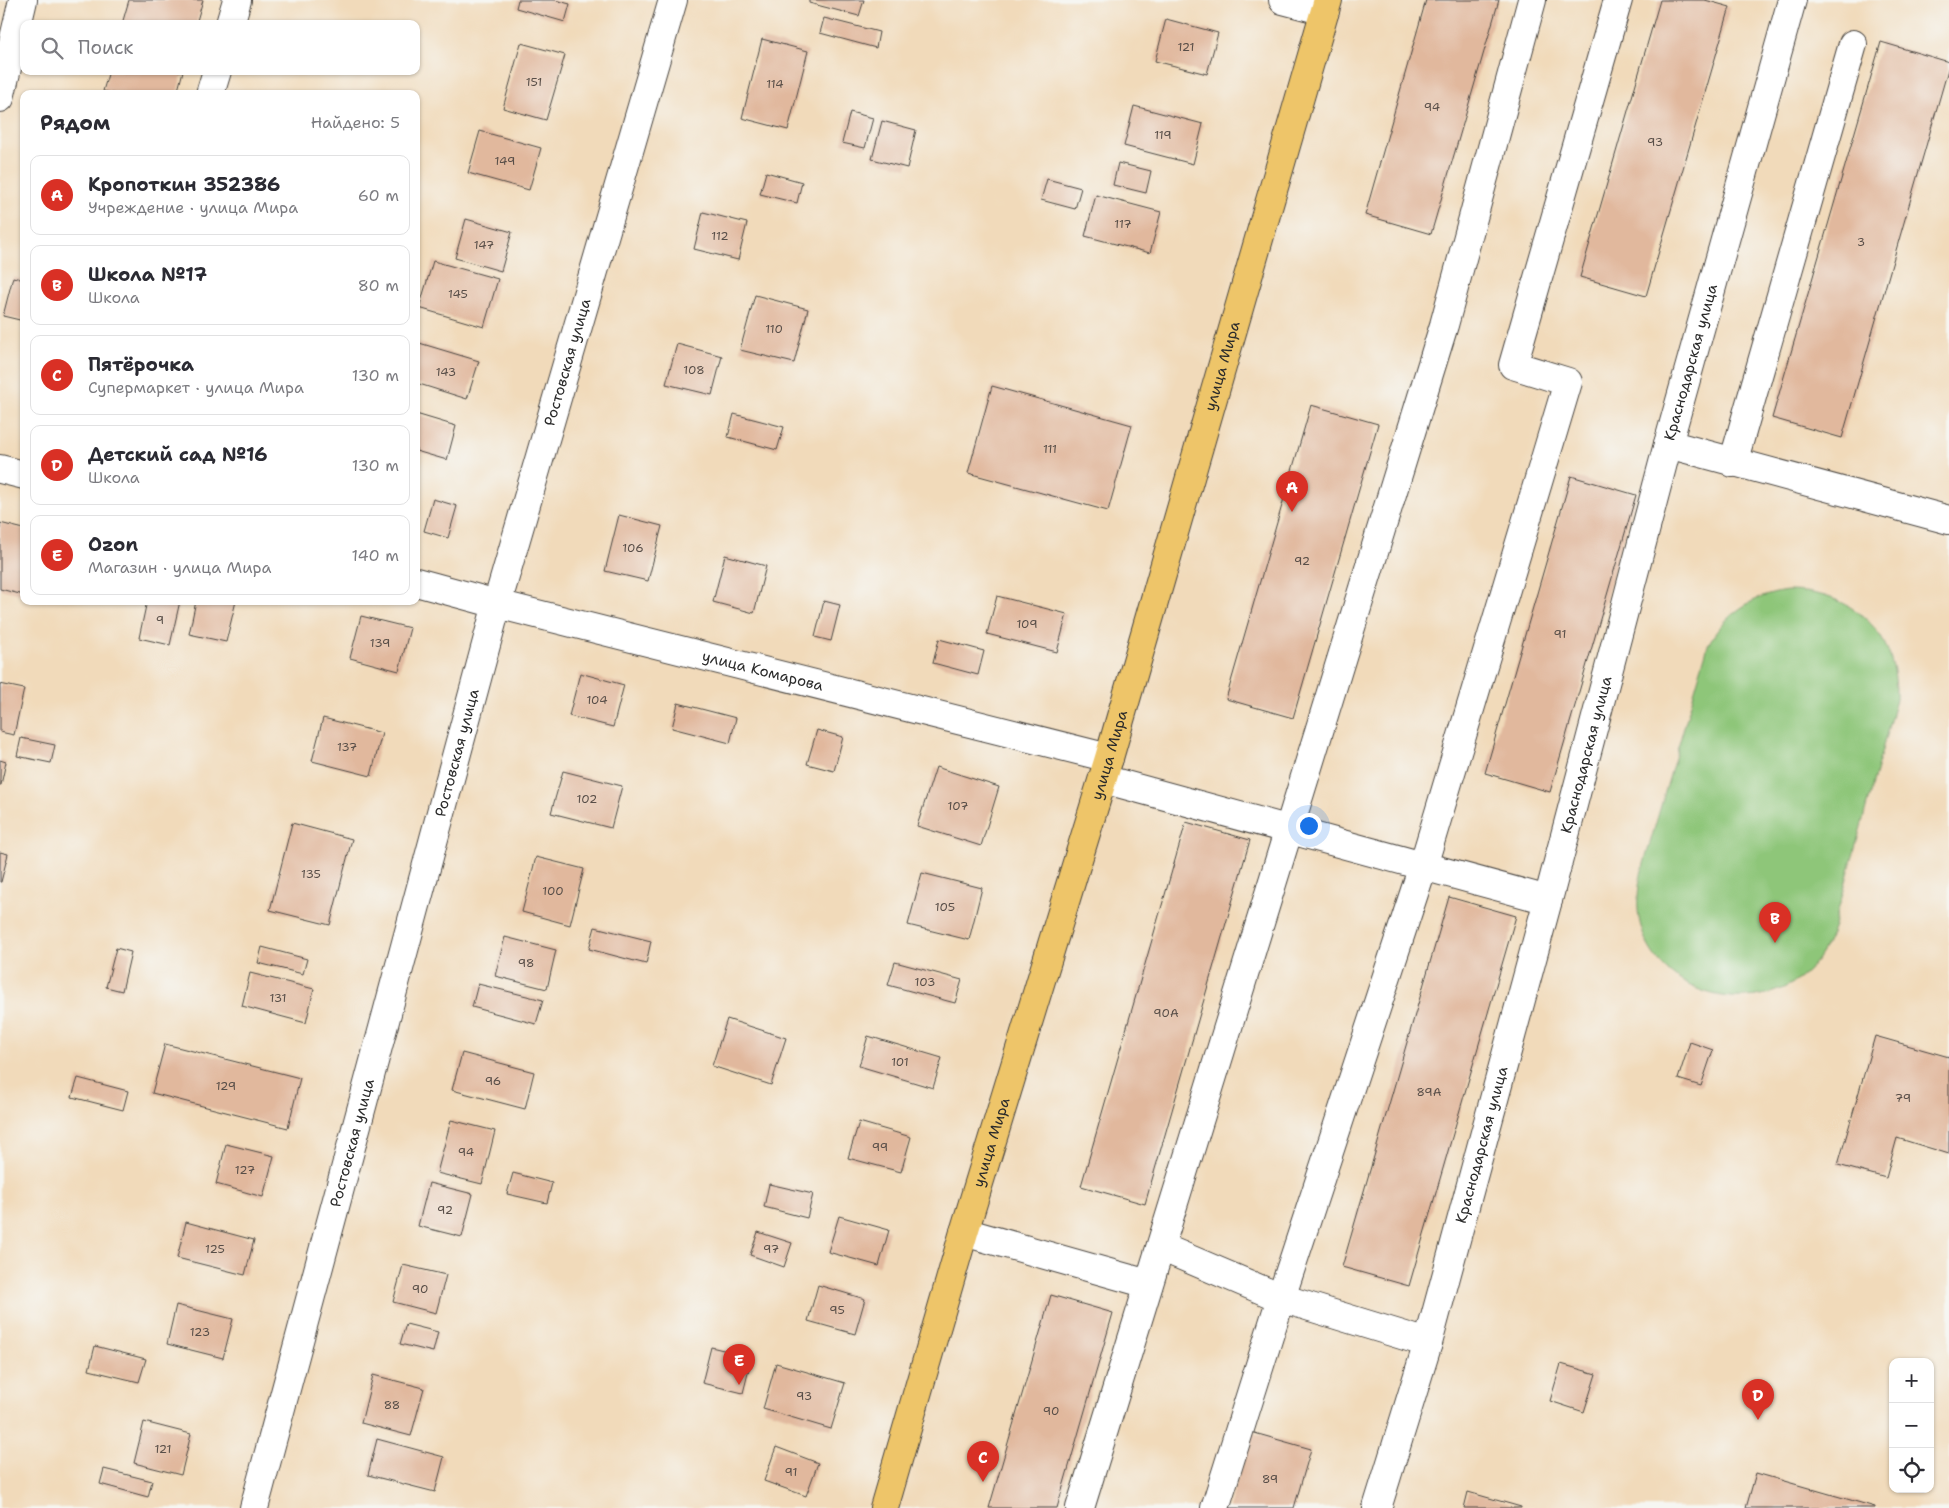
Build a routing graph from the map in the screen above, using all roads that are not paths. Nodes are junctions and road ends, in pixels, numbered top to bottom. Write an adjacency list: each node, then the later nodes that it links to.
1 (23, 0): 13 (street)
2 (237, 0): 9 (street)
3 (673, 0): 20 (street, Ростовская улица)
4 (1283, 0): 8 (street)
5 (1532, 0): 22 (street)
6 (1618, 0): 23 (street)
7 (1792, 0): 14 (street, Краснодарская улица)
8 (1327, 6): 21 (main road, улица Мира)
9 (231, 20)
10 (1853, 44): 15 (street)
11 (216, 75): 12 (street)
12 (211, 90)
13 (0, 98)
14 (1668, 444): 15 (street); 24 (street, Краснодарская улица)
15 (1733, 462): 18 (street)
16 (0, 468): 17 (street)
17 (20, 474)
18 (1948, 514)
19 (420, 583): 20 (street, улица Комарова)
20 (497, 604): 21 (street, улица Комарова); 30 (street, Ростовская улица)
21 (1106, 768): 22 (street, улица Комарова); 25 (main road, улица Мира)
22 (1289, 830): 23 (street, улица Комарова); 26 (street)
23 (1423, 866): 24 (street, улица Комарова); 28 (street)
24 (1548, 900): 29 (street, Краснодарская улица)
25 (964, 1232): 27 (street); 31 (main road, улица Мира)
26 (1161, 1247): 27 (street); 28 (street)
27 (1148, 1284): 32 (street)
28 (1281, 1298): 29 (street); 33 (street)
29 (1428, 1343): 34 (street, Краснодарская улица)
30 (254, 1508)
31 (884, 1508)
32 (1080, 1508)
33 (1215, 1508)
34 (1377, 1508)

